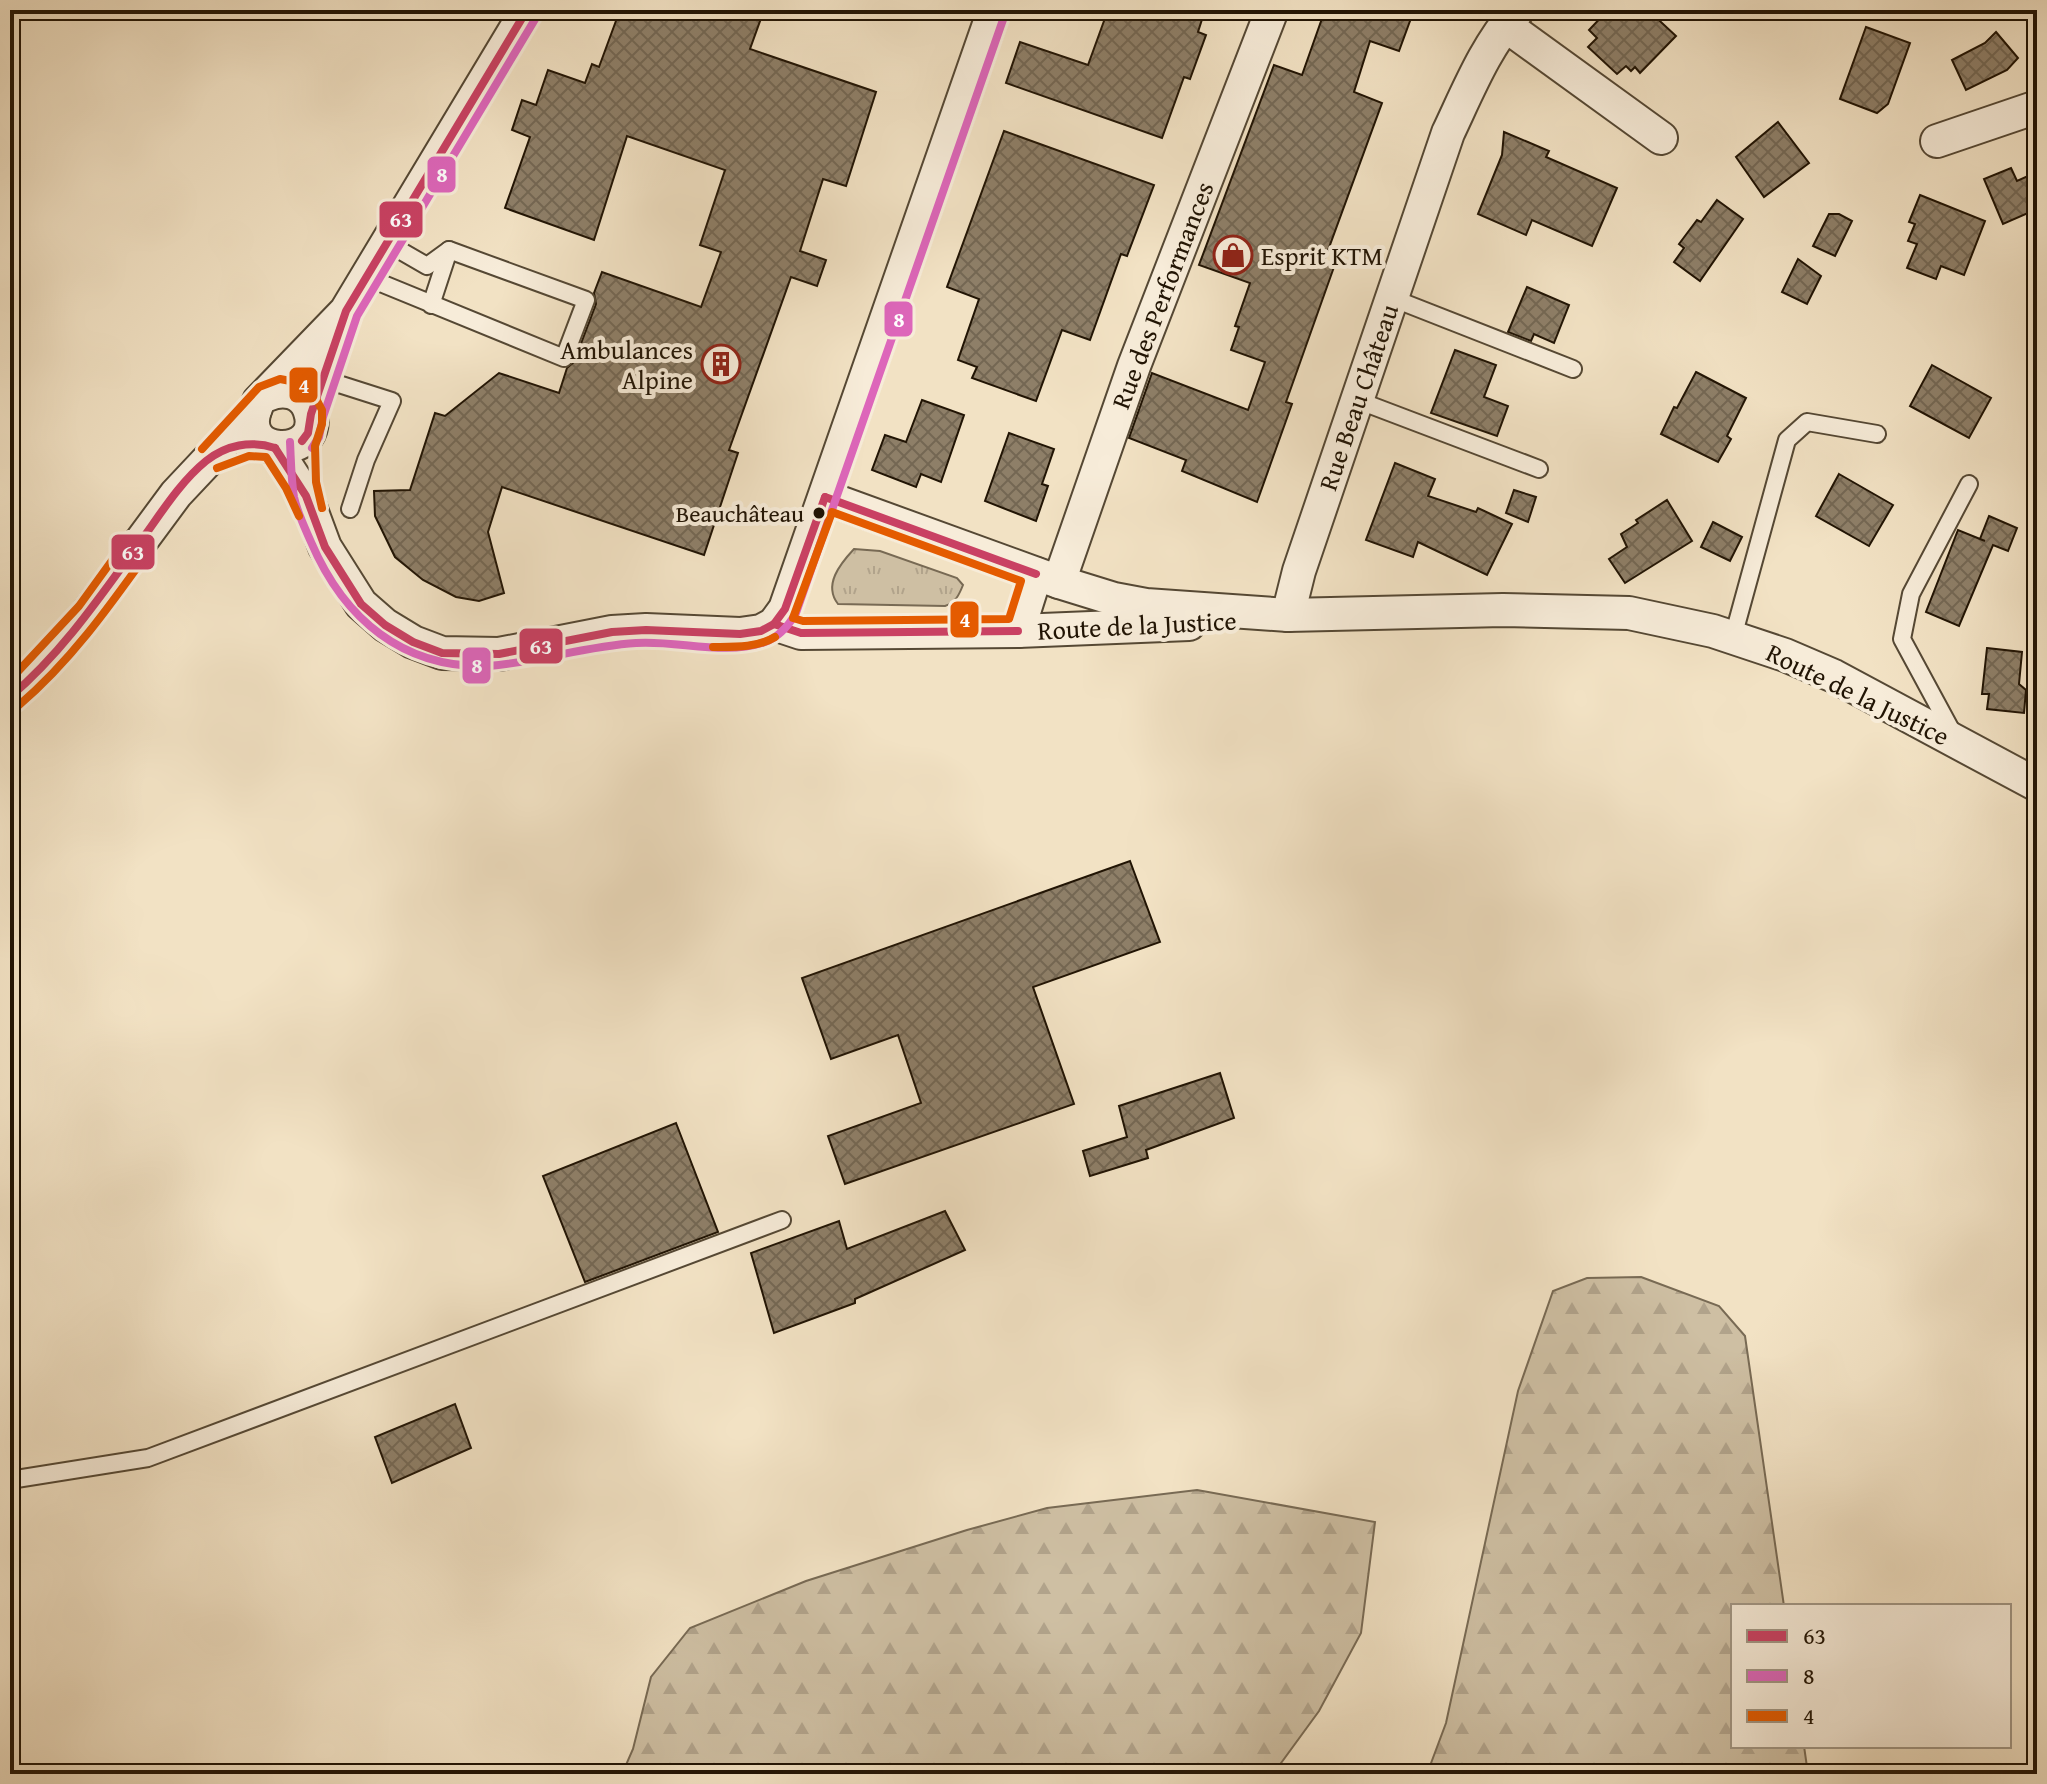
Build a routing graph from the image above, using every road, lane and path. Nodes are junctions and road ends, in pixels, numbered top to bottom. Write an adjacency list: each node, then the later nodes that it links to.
1 (527, 10): 8 (street)
2 (994, 10): 23 (street)
3 (1272, 10): 25 (street, Rue des Performances)
4 (1511, 17): 6 (street); 11 (street, Rue Beau Château)
5 (2037, 107): 7 (street)
6 (1661, 138)
7 (1937, 141)
8 (387, 243): 9 (lane); 10 (street)
9 (449, 250): 12 (lane); 12 (lane)
10 (366, 277): 12 (lane); 13 (street)
11 (1392, 298): 14 (lane); 16 (street, Rue Beau Château)
12 (431, 305)
13 (346, 311): 15 (street); 17 (street)
14 (1573, 369)
15 (323, 379): 19 (street); 24 (lane)
16 (1357, 400): 21 (lane); 26 (street, Rue Beau Château)
17 (261, 403): 19 (street); 19 (street); 20 (street)
18 (1877, 434): 29 (lane)
19 (289, 437): 20 (street); 27 (street, Route de la Justice)
20 (206, 461): 30 (street)
21 (1539, 469)
22 (1969, 484): 31 (lane)
23 (825, 497): 25 (street, Route de la Justice); 27 (street)
24 (350, 509)
25 (1048, 578): 26 (street, Route de la Justice); 28 (street, Rue des Performances)
26 (1288, 615): 28 (street, Route de la Justice); 29 (street, Route de la Justice)
27 (774, 624): 28 (street, Route de la Justice)
28 (1018, 631)
29 (1733, 637): 31 (street, Route de la Justice)
30 (10, 697)
31 (1958, 742): 32 (street, Route de la Justice)
32 (2037, 785)
33 (782, 1220): 34 (lane)
34 (10, 1480)

